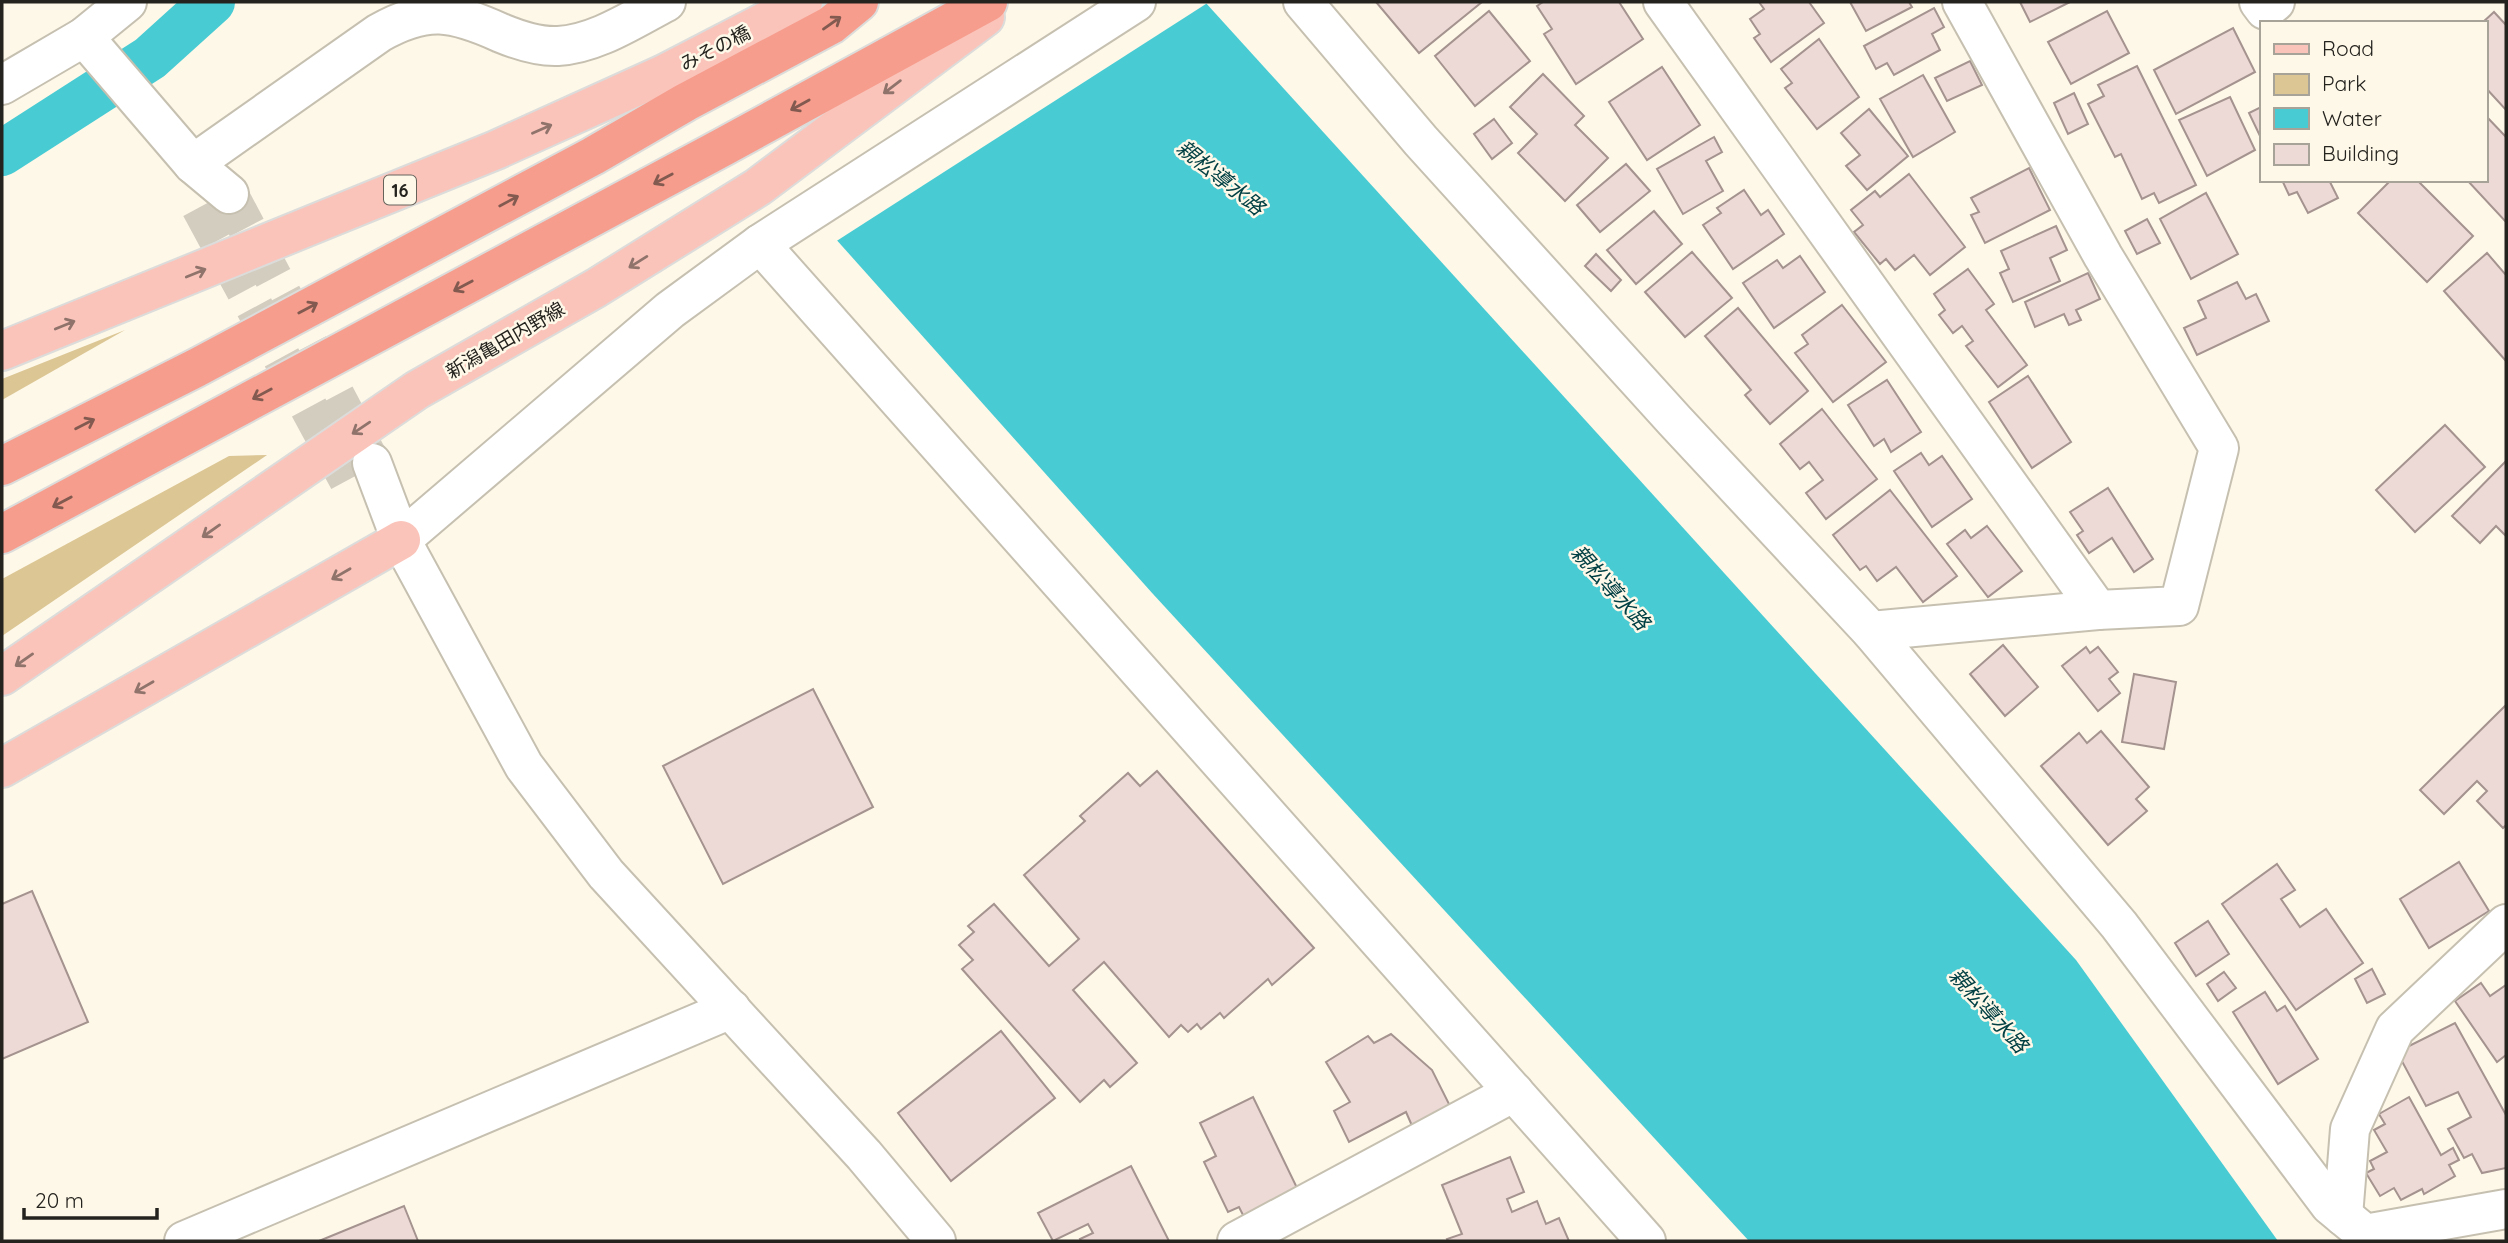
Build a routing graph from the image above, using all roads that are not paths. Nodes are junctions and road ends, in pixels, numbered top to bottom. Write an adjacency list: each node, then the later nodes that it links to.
1 (127, 2): 13 (street)
2 (666, 2): 16 (street)
3 (803, 2): 15 (main road, みその橋 / 16)
4 (859, 2): 15 (highway, one-way to 4)
5 (988, 2): 22 (highway, one-way to 22)
6 (1006, 2): 26 (main road, 新潟亀田内野線, one-way to 26)
7 (1136, 2): 18 (street)
8 (1303, 2): 25 (street)
9 (1663, 2): 24 (street)
10 (1962, 2): 24 (street)
11 (2259, 2): 12 (street)
12 (2275, 2)
13 (91, 44): 14 (street); 16 (street)
14 (2, 85)
15 (675, 88): 19 (main road, 16, one-way to 15); 20 (highway, one-way to 15)
16 (193, 164): 17 (street)
17 (215, 201)
18 (775, 234): 23 (street); 30 (street)
19 (2, 351)
20 (2, 466)
21 (360, 472): 23 (street)
22 (2, 534)
23 (401, 540): 27 (main road, one-way to 27); 29 (street)
24 (2098, 610): 25 (street)
25 (1871, 631): 32 (street)
26 (2, 676)
27 (2, 768)
28 (2506, 924): 32 (street)
29 (731, 1009): 33 (street); 34 (street)
30 (1514, 1092): 35 (street); 36 (street)
31 (2506, 1209): 32 (street)
32 (2343, 1216)
33 (184, 1241)
34 (936, 1241)
35 (1237, 1241)
36 (1646, 1241)

